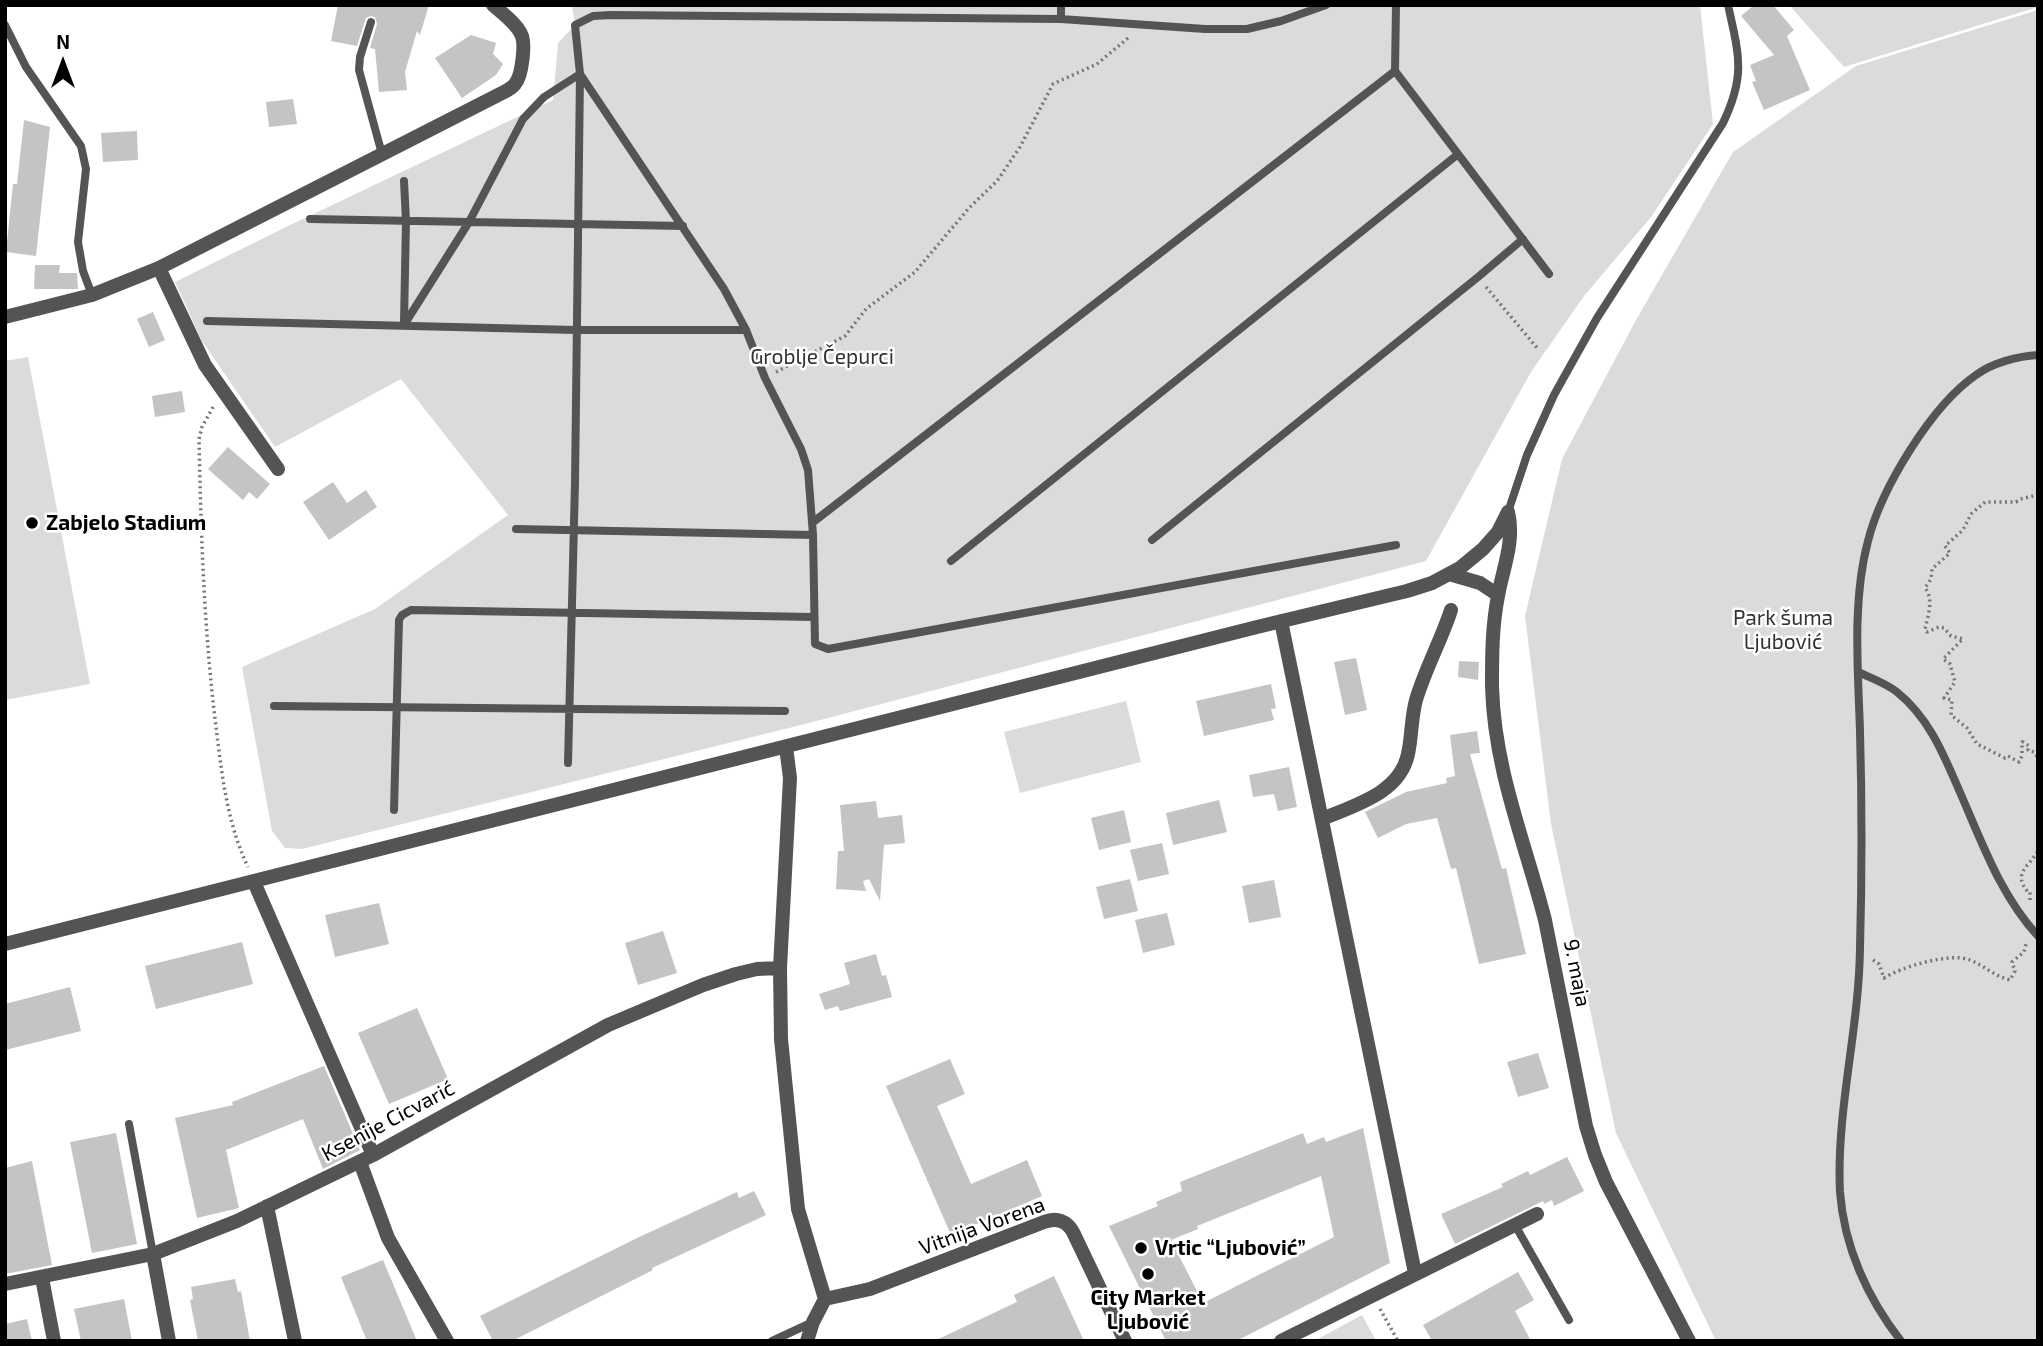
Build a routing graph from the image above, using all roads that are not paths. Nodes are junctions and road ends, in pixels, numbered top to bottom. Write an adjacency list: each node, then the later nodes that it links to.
1 (493, 5): 11 (street)
2 (1061, 5): 6 (lane)
3 (1326, 5): 6 (lane)
4 (1396, 5): 9 (lane)
5 (1728, 5): 30 (lane)
6 (1061, 19): 10 (lane)
7 (371, 22): 11 (lane)
8 (5, 25): 22 (lane)
9 (1395, 71): 12 (lane); 31 (lane)
10 (580, 74): 16 (lane); 17 (lane); 18 (lane)
11 (382, 155): 20 (street)
12 (1457, 155): 19 (lane); 37 (lane)
13 (404, 181): 15 (lane)
14 (310, 219): 15 (lane)
15 (406, 221): 16 (lane); 25 (lane)
16 (469, 222): 17 (lane); 25 (lane)
17 (576, 224): 18 (lane); 26 (lane)
18 (683, 226): 27 (lane)
19 (1523, 239): 21 (lane); 35 (lane)
20 (159, 268): 22 (street); 29 (street)
21 (1549, 274)
22 (92, 295): 23 (street)
23 (5, 317)
24 (207, 321): 25 (lane)
25 (404, 325): 26 (lane)
26 (576, 330): 27 (lane); 33 (lane)
27 (746, 330): 31 (lane)
28 (2038, 355): 44 (lane)
29 (278, 469)
30 (1508, 512): 38 (street); 39 (street, 9. maja)
31 (812, 523): 34 (lane)
32 (516, 529): 33 (lane)
33 (573, 530): 34 (lane); 41 (lane)
34 (813, 535): 42 (lane)
35 (1152, 540)
36 (1396, 545): 42 (lane)
37 (951, 561)
38 (1449, 574): 39 (street); 43 (street)
39 (1498, 595): 77 (street, 9. maja)
40 (1451, 610): 52 (street)
41 (571, 614): 42 (lane); 46 (lane); 47 (lane)
42 (813, 617)
43 (1282, 621): 49 (street); 52 (street)
44 (1858, 672): 54 (lane); 78 (lane)
45 (274, 706): 46 (lane)
46 (395, 707): 47 (lane); 51 (lane)
47 (568, 709): 48 (lane); 50 (lane)
48 (785, 710)
49 (786, 747): 53 (street); 56 (street)
50 (568, 763)
51 (394, 810)
52 (1322, 819): 63 (street)
53 (254, 882): 55 (street); 58 (street)
54 (2036, 934)
55 (5, 944)
56 (780, 968): 58 (street, Ksenije Cicvarić); 66 (street)
57 (129, 1124): 62 (lane)
58 (366, 1158): 59 (street, Ksenije Cicvarić); 72 (street)
59 (267, 1206): 62 (street, Ksenije Cicvarić); 71 (street)
60 (1537, 1214): 61 (street)
61 (1515, 1225): 63 (street); 67 (lane)
62 (153, 1254): 64 (street, Ksenije Cicvarić); 70 (street)
63 (1415, 1273): 76 (street)
64 (42, 1278): 65 (street, Ksenije Cicvarić); 69 (street)
65 (5, 1284)
66 (825, 1299): 68 (street); 75 (street, Vitnija Vorena)
67 (1569, 1320)
68 (813, 1322): 73 (lane); 74 (street)
69 (54, 1341)
70 (169, 1341)
71 (295, 1341)
72 (447, 1341)
73 (772, 1341)
74 (807, 1341)
75 (1125, 1341)
76 (1281, 1341)
77 (1689, 1341)
78 (1901, 1341)

